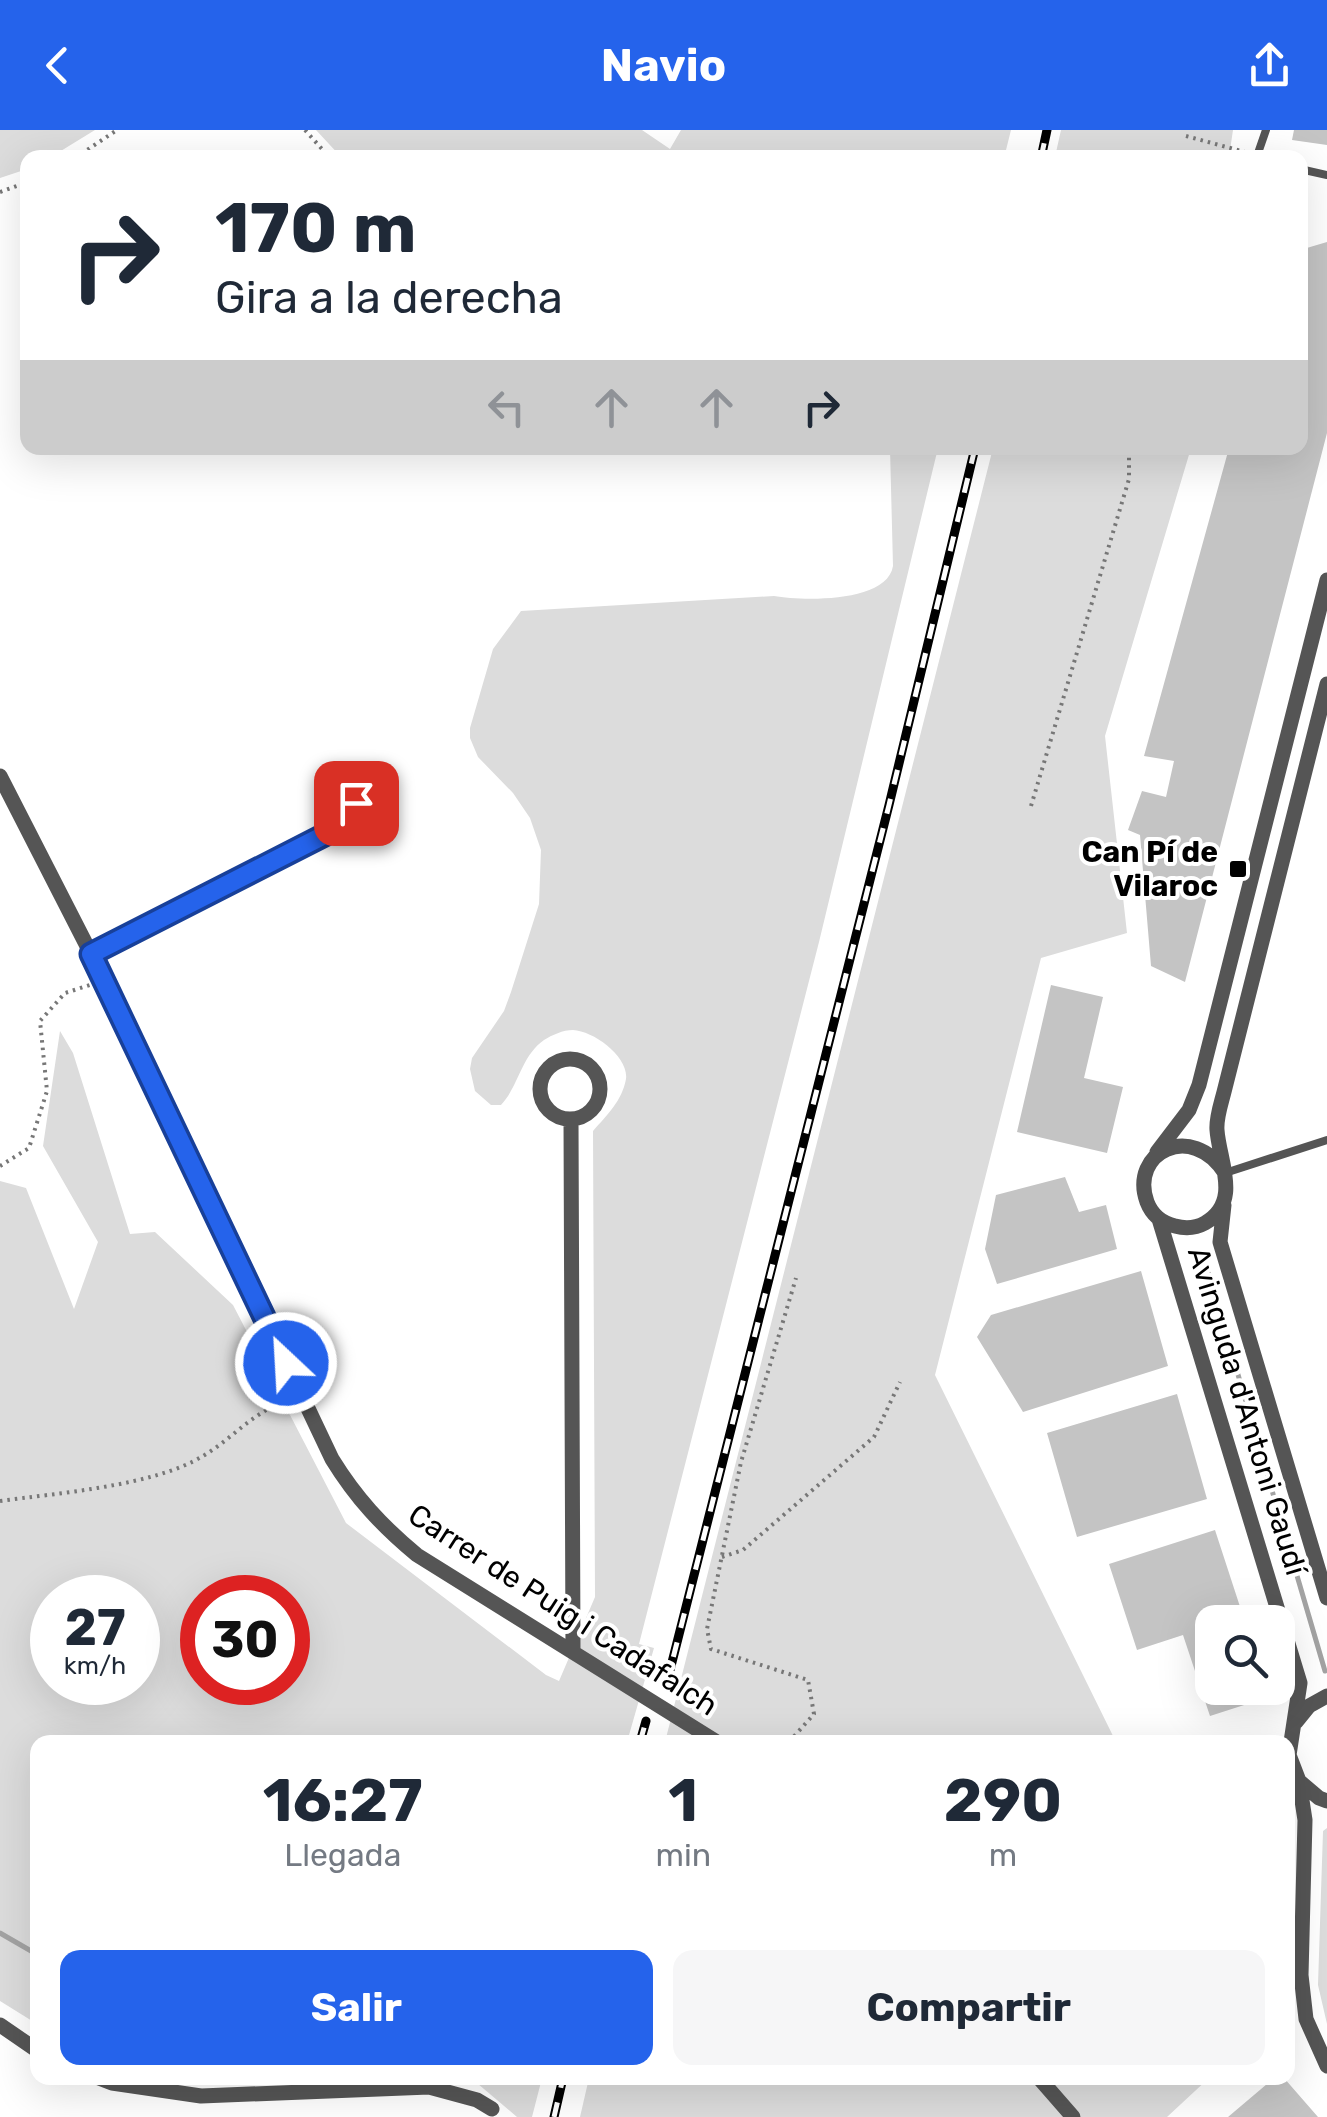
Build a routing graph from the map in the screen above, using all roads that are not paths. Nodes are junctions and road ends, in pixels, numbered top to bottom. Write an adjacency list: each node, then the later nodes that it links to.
1 (1327, 580): 8 (street)
2 (1327, 684): 9 (street)
3 (0, 776): 5 (street, Carrer de Puig i Cadafalch)
4 (356, 803): 5 (lane)
5 (91, 954): 13 (street, Carrer de Puig i Cadafalch)
6 (571, 1119): 6 (street); 13 (street)
7 (1327, 1140): 9 (lane)
8 (1151, 1163): 9 (street); 11 (street)
9 (1225, 1172): 10 (street)
10 (1224, 1201): 11 (street); 12 (street, Avinguda d'Antoni Gaudí)
11 (1159, 1219): 16 (street, Avinguda d'Antoni Gaudí)
12 (1327, 1598)
13 (573, 1650): 15 (street, Carrer de Puig i Cadafalch)
14 (1327, 1696): 16 (street)
15 (706, 1735)
16 (1290, 1735)
17 (1295, 1771): 18 (street, Avinguda d'Antoni Gaudí)
18 (1299, 1781): 19 (street); 22 (street, Avinguda d'Antoni Gaudí)
19 (1327, 1801)
20 (0, 2025): 21 (street)
21 (30, 2046)
22 (1327, 2066)
23 (124, 2085): 25 (street)
24 (1045, 2085): 26 (street)
25 (492, 2110)
26 (1073, 2117)

